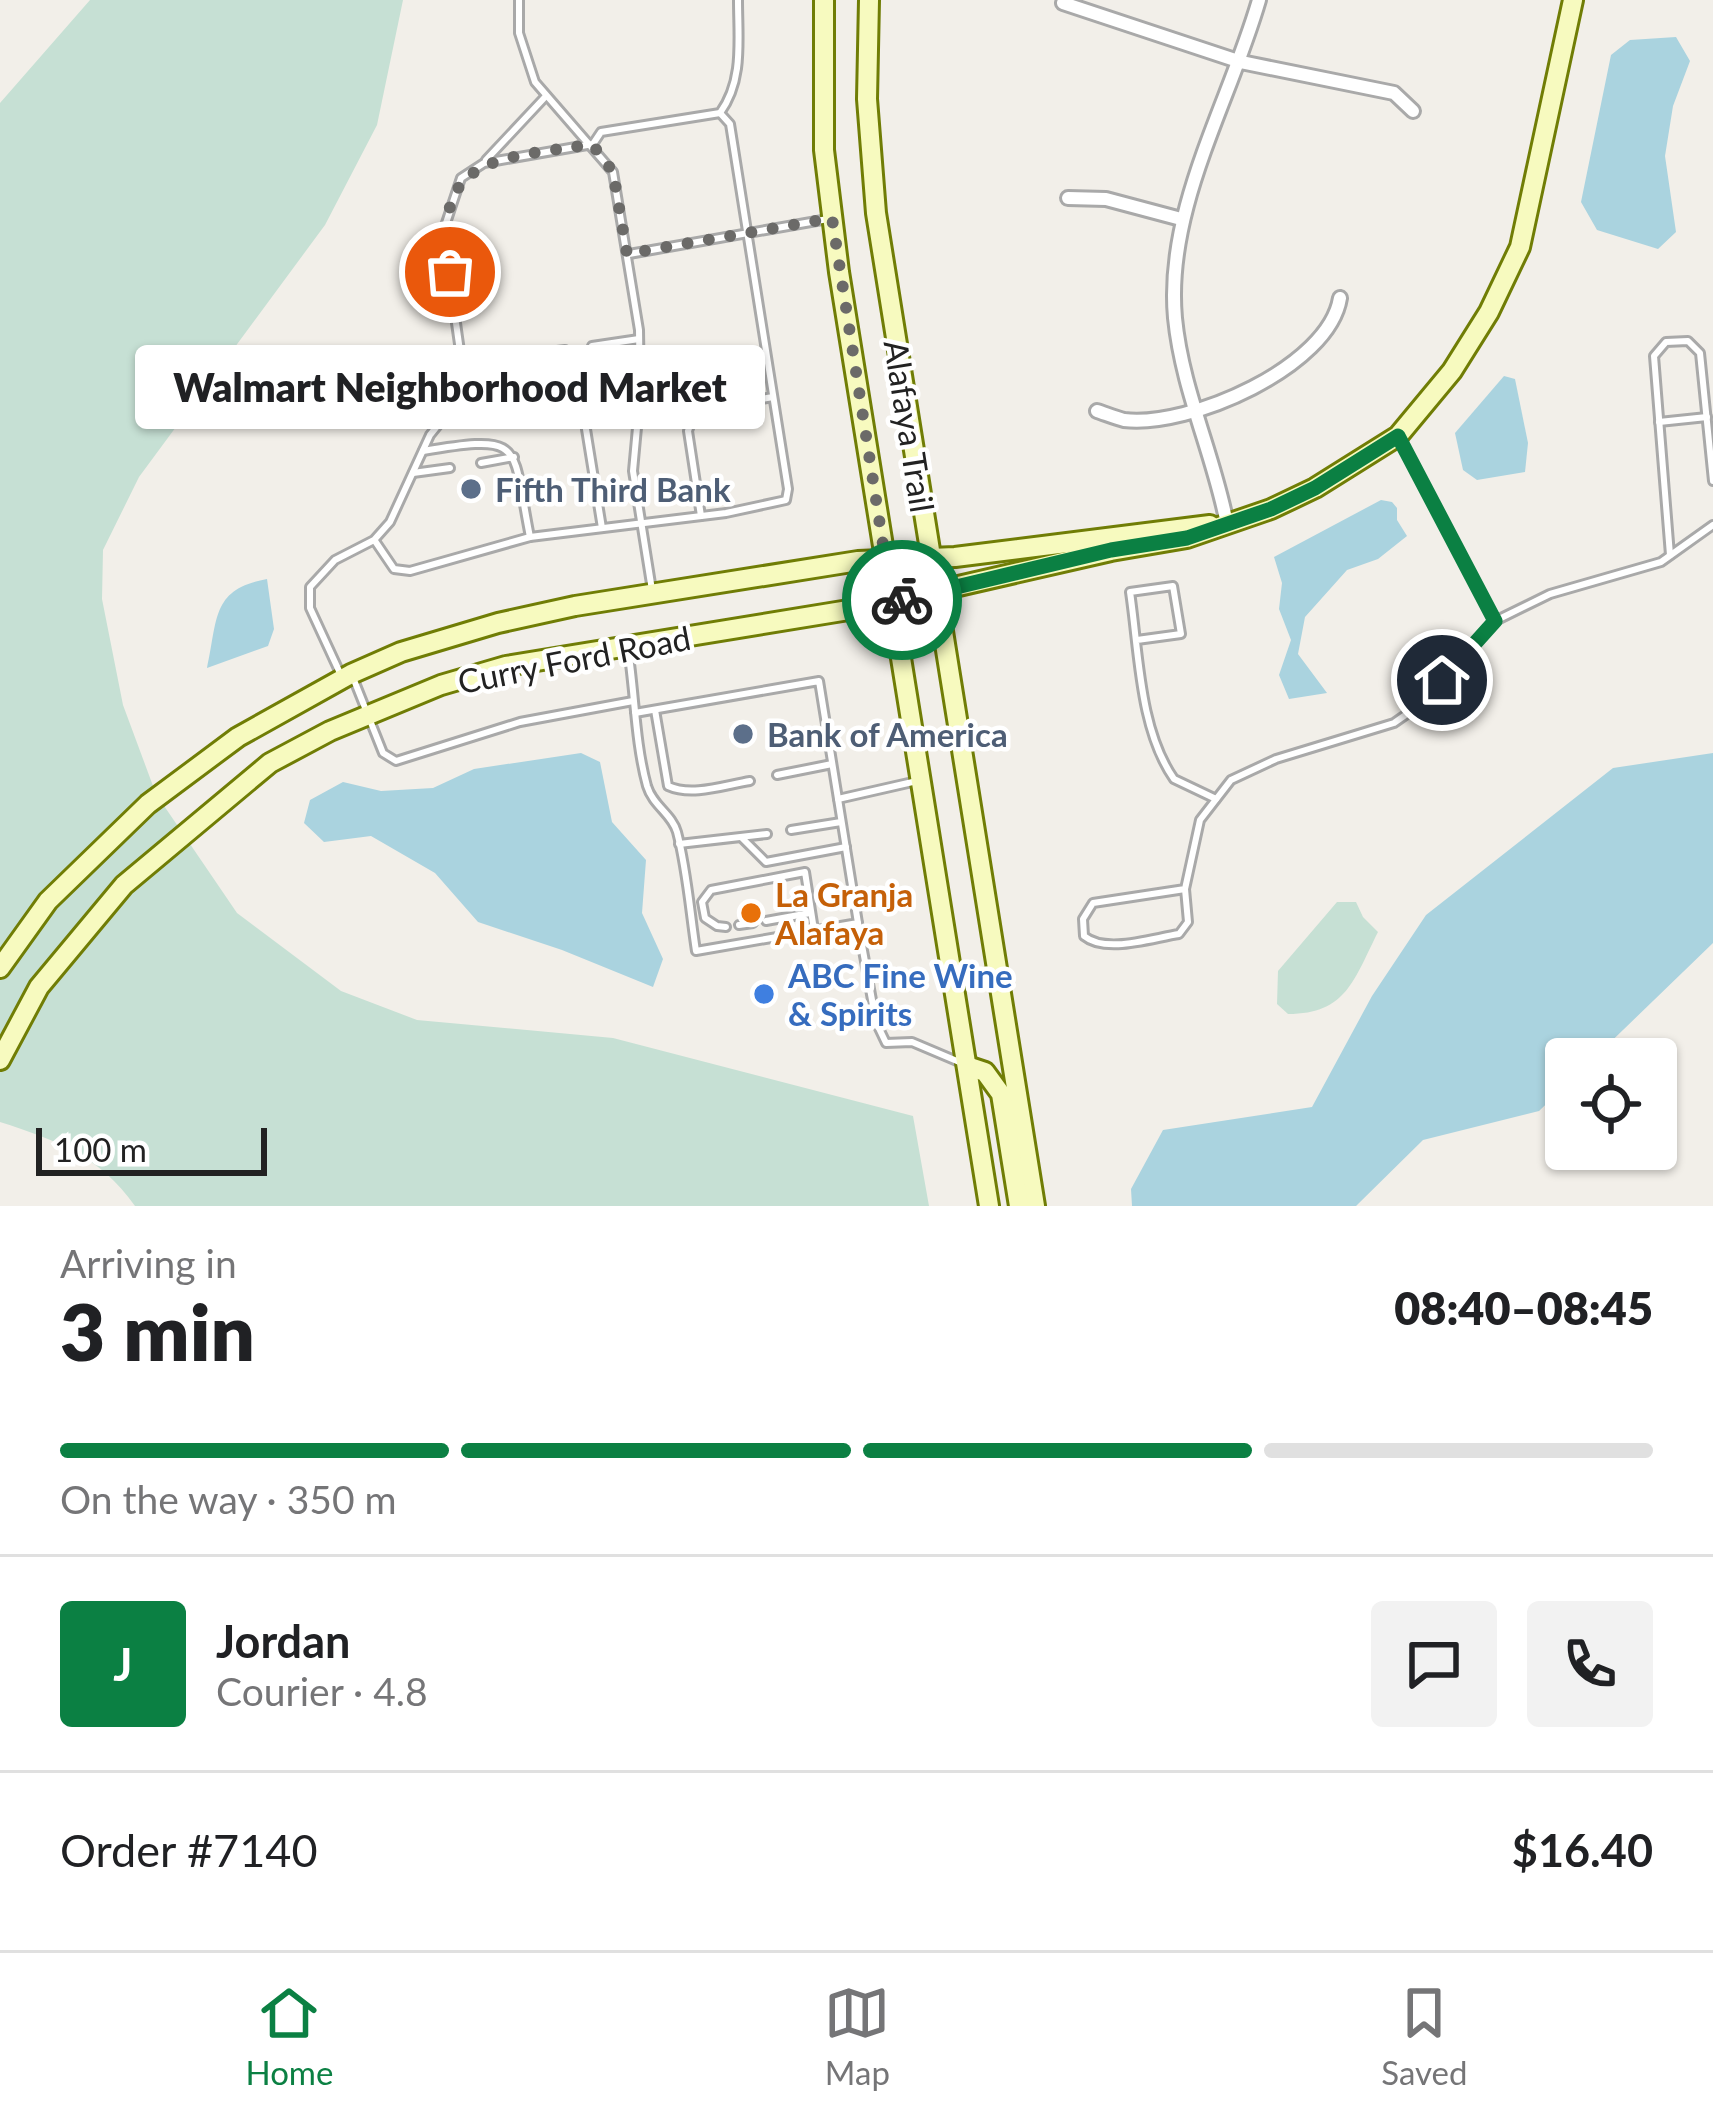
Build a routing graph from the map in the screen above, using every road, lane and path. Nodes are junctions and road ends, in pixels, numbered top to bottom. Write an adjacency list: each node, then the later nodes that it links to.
1 (519, 0): 9 (lane)
2 (738, 0): 11 (lane)
3 (824, 0): 15 (street, Alafaya Trail)
4 (869, 0): 47 (street, Alafaya Trail)
5 (1259, 0): 8 (street)
6 (1573, 0): 32 (street)
7 (1063, 3): 8 (street)
8 (1241, 62): 10 (street); 16 (street)
9 (546, 96): 12 (lane); 13 (lane)
10 (1413, 111)
11 (720, 113): 12 (lane); 17 (lane)
12 (592, 144): 13 (lane); 18 (lane)
13 (484, 163): 26 (lane)
14 (1068, 198): 16 (street)
15 (832, 218): 17 (lane); 48 (street, Alafaya Trail)
16 (1180, 219): 28 (street)
17 (747, 233): 18 (lane); 25 (lane)
18 (627, 254): 20 (lane)
19 (1340, 298): 28 (street)
20 (639, 339): 21 (lane); 23 (lane)
21 (592, 346)
22 (565, 350): 24 (lane)
23 (640, 371): 24 (lane); 29 (lane)
24 (518, 390): 26 (lane)
25 (773, 397): 39 (lane); 39 (lane)
26 (459, 399): 33 (lane)
27 (1097, 411): 28 (street)
28 (1193, 411): 41 (street)
29 (638, 416): 40 (lane); 43 (lane)
30 (1707, 417): 31 (lane); 31 (lane); 38 (lane)
31 (1659, 422): 46 (lane)
32 (1398, 436): 41 (street); 52 (lane)
33 (423, 451): 34 (lane); 37 (lane)
34 (514, 457): 35 (lane); 44 (lane)
35 (481, 463)
36 (450, 468): 37 (lane)
37 (413, 473): 45 (lane)
38 (1713, 481)
39 (701, 516): 40 (lane)
40 (641, 524): 43 (lane); 50 (lane)
41 (1227, 524): 47 (street, Curry Ford Road); 49 (street, Curry Ford Road)
42 (1713, 525): 46 (lane)
43 (602, 528): 44 (lane)
44 (530, 537): 45 (lane)
45 (374, 540): 55 (lane)
46 (1670, 555): 52 (lane)
47 (931, 558): 48 (street, Curry Ford Road); 49 (street, Alafaya Trail)
48 (886, 560): 50 (street, Curry Ford Road); 51 (street, Alafaya Trail)
49 (936, 592): 51 (street, Curry Ford Road); 85 (street, Alafaya Trail)
50 (652, 594): 55 (street, Curry Ford Road)
51 (892, 602): 54 (street, Curry Ford Road); 62 (street, Alafaya Trail)
52 (1495, 621): 65 (lane)
53 (1138, 640): 53 (lane); 65 (lane)
54 (628, 645): 56 (lane); 59 (street, Curry Ford Road)
55 (347, 676): 59 (lane); 80 (street, Curry Ford Road)
56 (633, 701): 58 (lane); 59 (lane)
57 (655, 710): 58 (lane); 60 (lane); 63 (lane)
58 (635, 713): 70 (lane)
59 (368, 715): 81 (street, Curry Ford Road)
60 (832, 764): 61 (lane); 64 (lane)
61 (777, 776)
62 (921, 780): 64 (lane); 82 (street, Alafaya Trail)
63 (750, 781)
64 (838, 799): 66 (lane)
65 (1216, 799): 72 (lane)
66 (842, 822): 67 (lane); 71 (lane)
67 (791, 830)
68 (767, 834): 69 (lane)
69 (742, 838): 70 (lane); 71 (lane)
70 (679, 844): 79 (lane)
71 (846, 847): 76 (lane)
72 (1186, 886): 72 (lane)
73 (811, 913): 74 (lane); 78 (lane); 79 (lane)
74 (766, 921)
75 (753, 923): 77 (lane)
76 (858, 923): 79 (lane); 82 (lane)
77 (739, 925)
78 (726, 927)
79 (814, 930)
80 (0, 968)
81 (0, 1060)
82 (967, 1066): 83 (street, Alafaya Trail); 84 (street)
83 (989, 1206)
84 (1018, 1206)
85 (1035, 1206)

